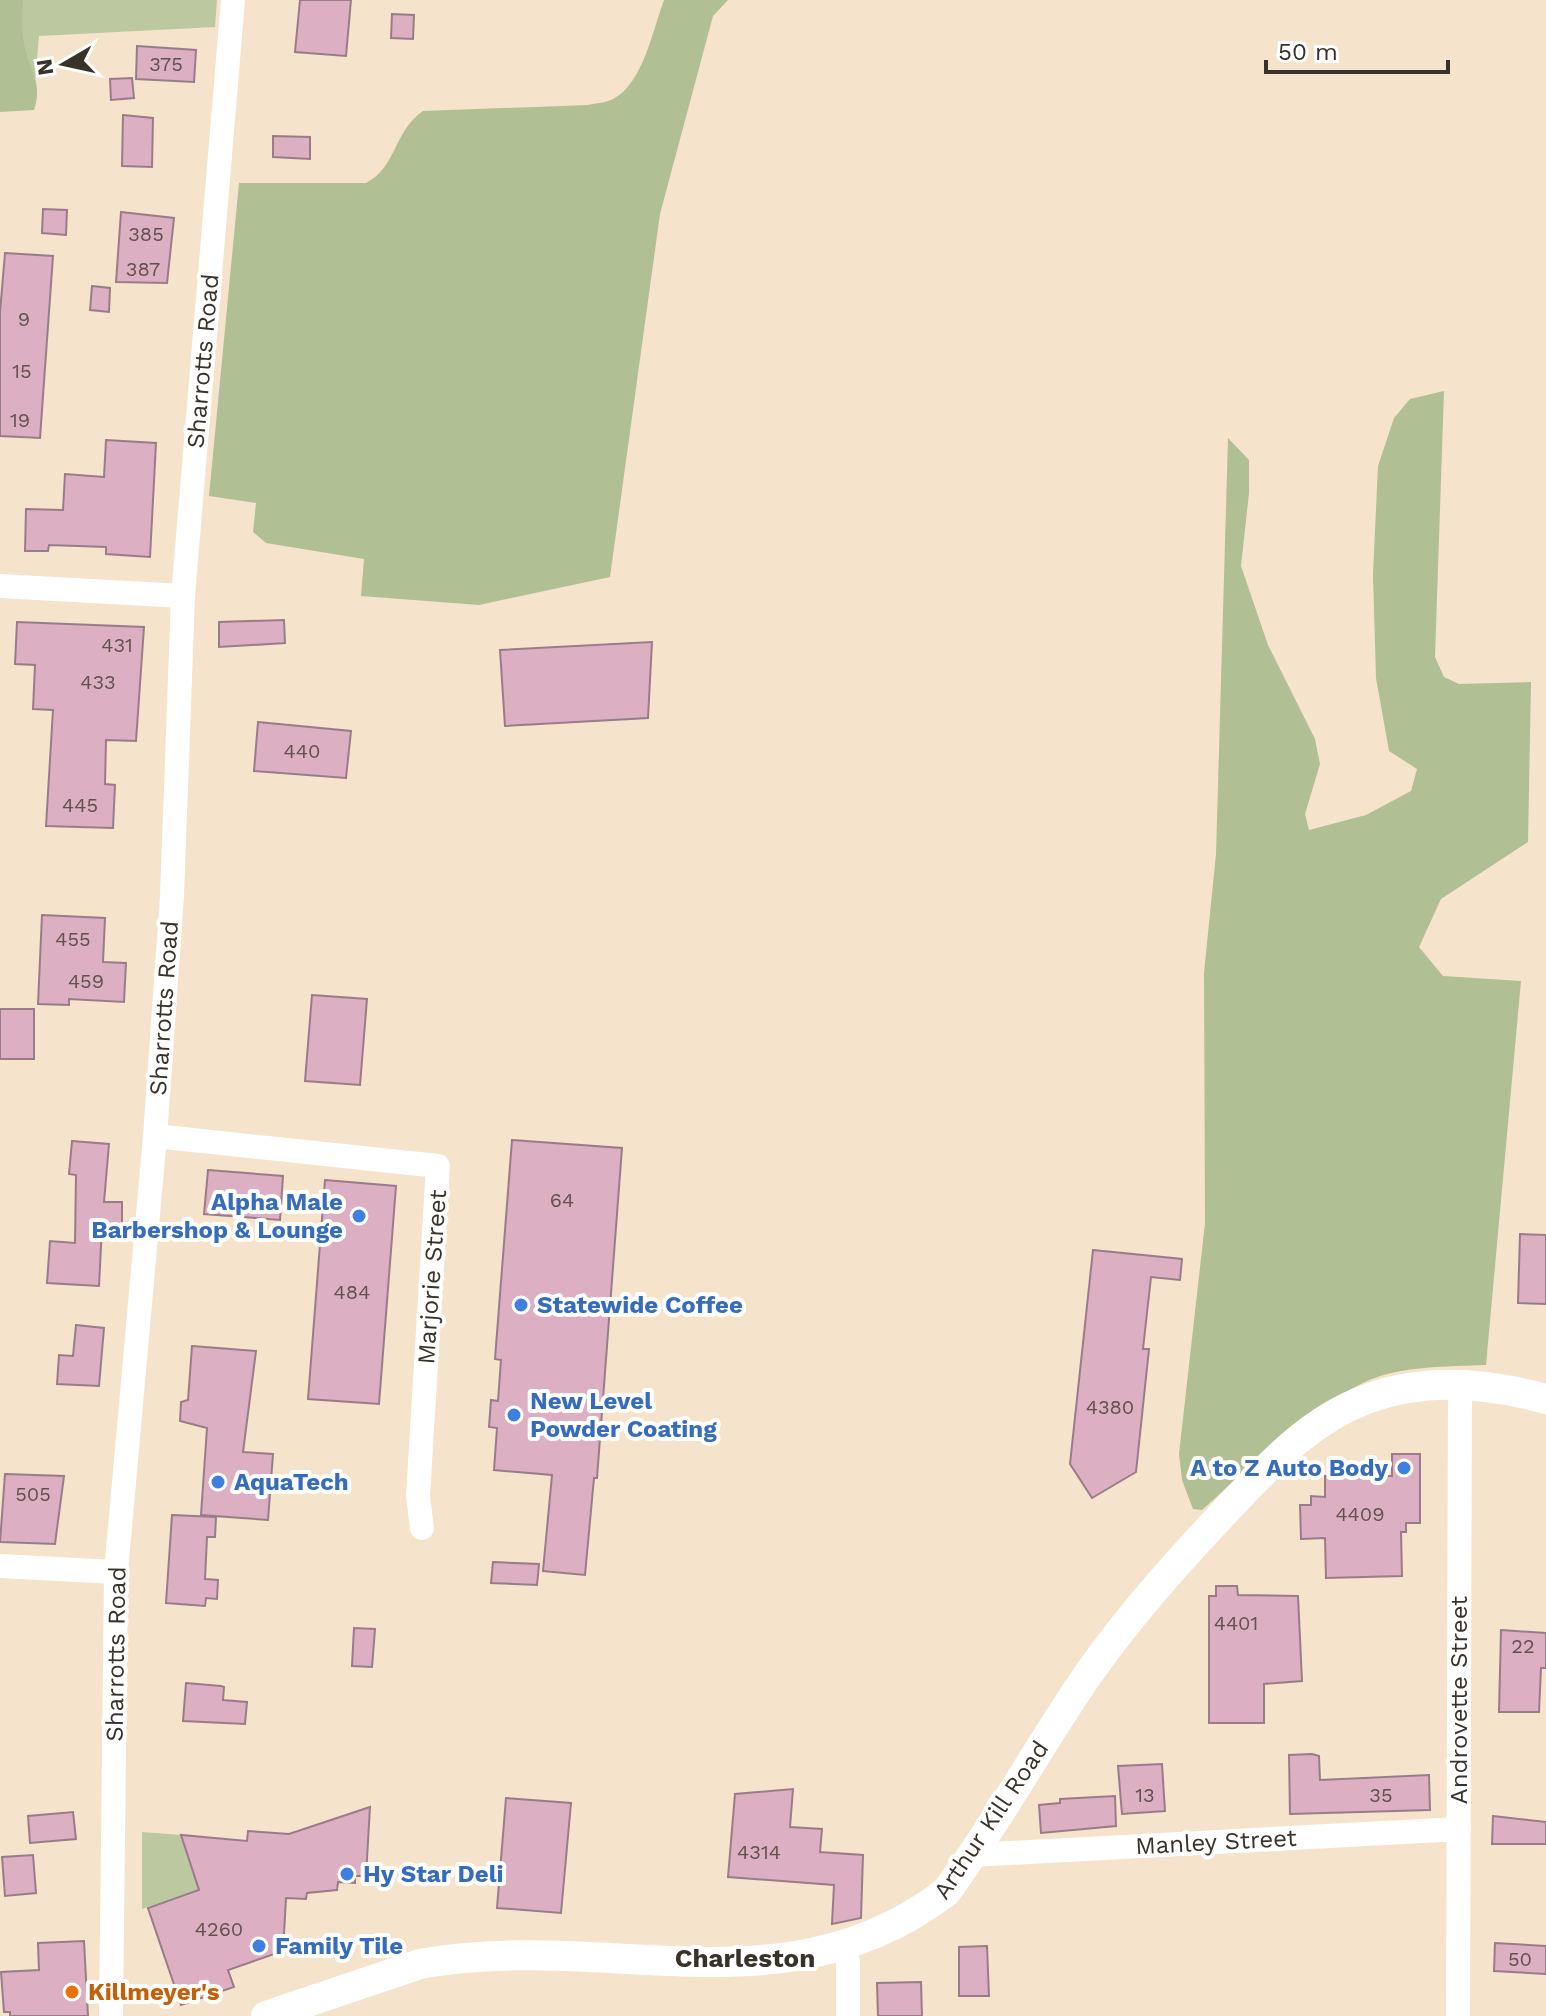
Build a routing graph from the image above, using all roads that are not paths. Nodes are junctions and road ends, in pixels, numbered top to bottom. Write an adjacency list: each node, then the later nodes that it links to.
1 (233, 0): 3 (street, Sharrotts Road)
2 (0, 586): 3 (street)
3 (183, 596): 4 (street, Sharrotts Road)
4 (155, 1136): 7 (street, Marjorie Street); 9 (street, Sharrotts Road)
5 (1460, 1384): 6 (street, Arthur Kill Road); 10 (street, Androvette Street); 11 (street, Arthur Kill Road)
6 (1546, 1399)
7 (422, 1528)
8 (0, 1566): 9 (street)
9 (116, 1572): 13 (street, Sharrotts Road)
10 (1459, 1829): 11 (street, Manley Street); 16 (street, Androvette Street)
11 (973, 1855): 12 (street, Arthur Kill Road)
12 (848, 1962): 14 (street, Arthur Kill Road); 15 (street)
13 (111, 2016)
14 (266, 2016)
15 (848, 2016)
16 (1458, 2016)

